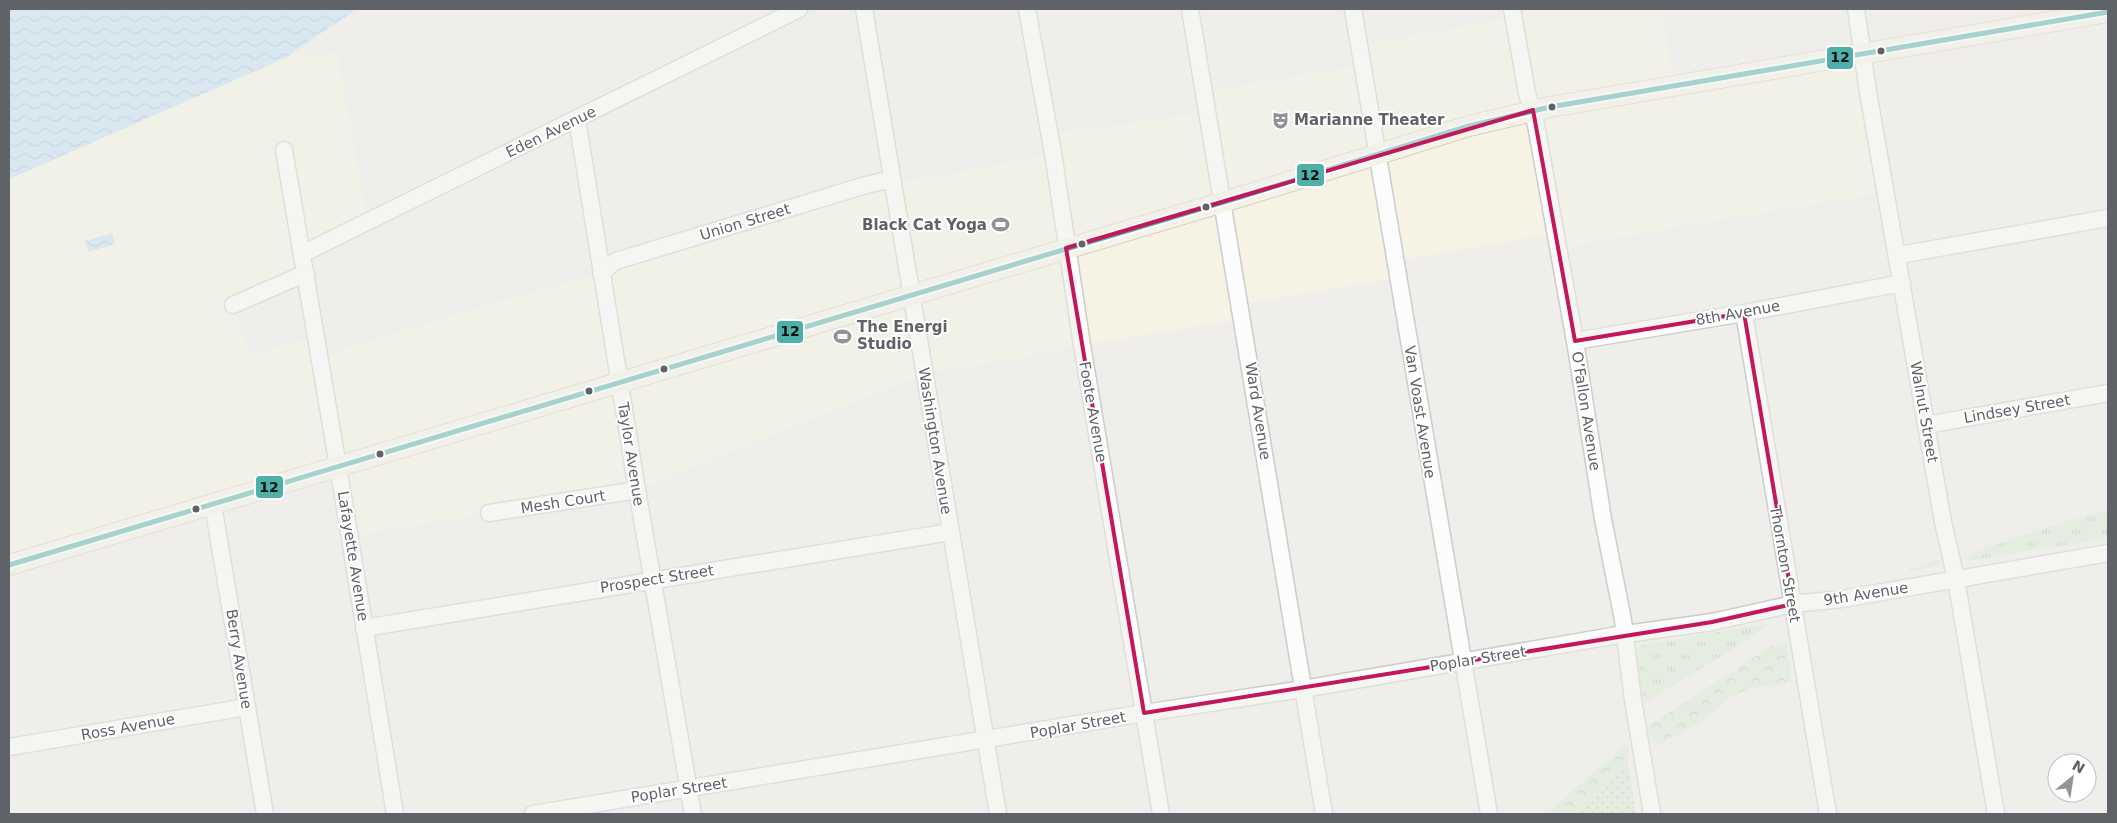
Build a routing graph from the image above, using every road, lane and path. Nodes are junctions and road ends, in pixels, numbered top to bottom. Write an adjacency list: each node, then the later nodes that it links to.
1 (799, 9): 11 (street, Eden Avenue)
2 (864, 9): 14 (street, Washington Avenue)
3 (1027, 9): 17 (street, Foote Avenue)
4 (1190, 9): 15 (street, Ward Avenue)
5 (1353, 9): 13 (street, Van Voast Avenue)
6 (1512, 9): 10 (street, O’Fallon Avenue)
7 (1856, 9): 9 (street, Walnut Street)
8 (2108, 12): 9 (main road)
9 (1863, 55): 10 (main road); 18 (street, Walnut Street)
10 (1533, 110): 13 (main road); 26 (street, O’Fallon Avenue)
11 (577, 119): 19 (street, Eden Avenue); 21 (street, Taylor Avenue)
12 (284, 150): 19 (street, Lafayette Avenue)
13 (1378, 154): 15 (main road); 42 (street, Van Voast Avenue)
14 (894, 183): 21 (street, Union Street); 23 (street, Washington Avenue)
15 (1223, 202): 17 (main road); 43 (street, Ward Avenue)
16 (2108, 218): 18 (street)
17 (1066, 248): 23 (main road); 45 (street, Foote Avenue)
18 (1897, 253): 22 (street, Walnut Street)
19 (302, 254): 20 (street, Lafayette Avenue)
20 (306, 273): 24 (street); 30 (street, Lafayette Avenue)
21 (602, 273): 27 (street, Taylor Avenue)
22 (1902, 283): 25 (street, 8th Avenue); 29 (street, Walnut Street)
23 (911, 295): 27 (main road); 34 (street, Washington Avenue)
24 (233, 305)
25 (1744, 313): 26 (street, 8th Avenue); 39 (street, Thornton Street)
26 (1575, 341): 41 (street, O’Fallon Avenue)
27 (619, 382): 30 (main road); 31 (street, Taylor Avenue)
28 (2108, 393): 29 (street, Lindsey Street)
29 (1926, 425): 38 (street, Walnut Street)
30 (338, 467): 32 (main road); 40 (street, Lafayette Avenue)
31 (637, 490): 33 (street, Mesh Court); 37 (street, Taylor Avenue)
32 (213, 505): 36 (main road); 44 (street, Berry Avenue)
33 (489, 514)
34 (950, 532): 37 (street, Prospect Street); 46 (street, Washington Avenue)
35 (2108, 553): 38 (street, 9th Avenue)
36 (9, 565)
37 (653, 579): 40 (street, Prospect Street); 48 (street, Taylor Avenue)
38 (1956, 579): 39 (street, 9th Avenue); 59 (street, Walnut Street)
39 (1793, 604): 41 (street, 9th Avenue); 58 (street, Thornton Street)
40 (364, 628): 50 (street, Lafayette Avenue)
41 (1624, 634): 42 (street, Poplar Street); 57 (street, O’Fallon Avenue)
42 (1462, 662): 43 (street, Poplar Street); 56 (street, Van Voast Avenue)
43 (1303, 689): 45 (street, Poplar Street); 55 (street, Ward Avenue)
44 (247, 707): 47 (street, Ross Avenue); 49 (street, Berry Avenue)
45 (1144, 713): 46 (street, Poplar Street); 54 (street, Foote Avenue)
46 (987, 740): 48 (street, Poplar Street); 53 (street, Washington Avenue)
47 (9, 747)
48 (689, 788): 51 (street, Poplar Street); 52 (street, Taylor Avenue)
49 (265, 814)
50 (395, 814)
51 (533, 814)
52 (693, 814)
53 (998, 814)
54 (1161, 814)
55 (1324, 814)
56 (1489, 814)
57 (1652, 814)
58 (1828, 814)
59 (1996, 814)

